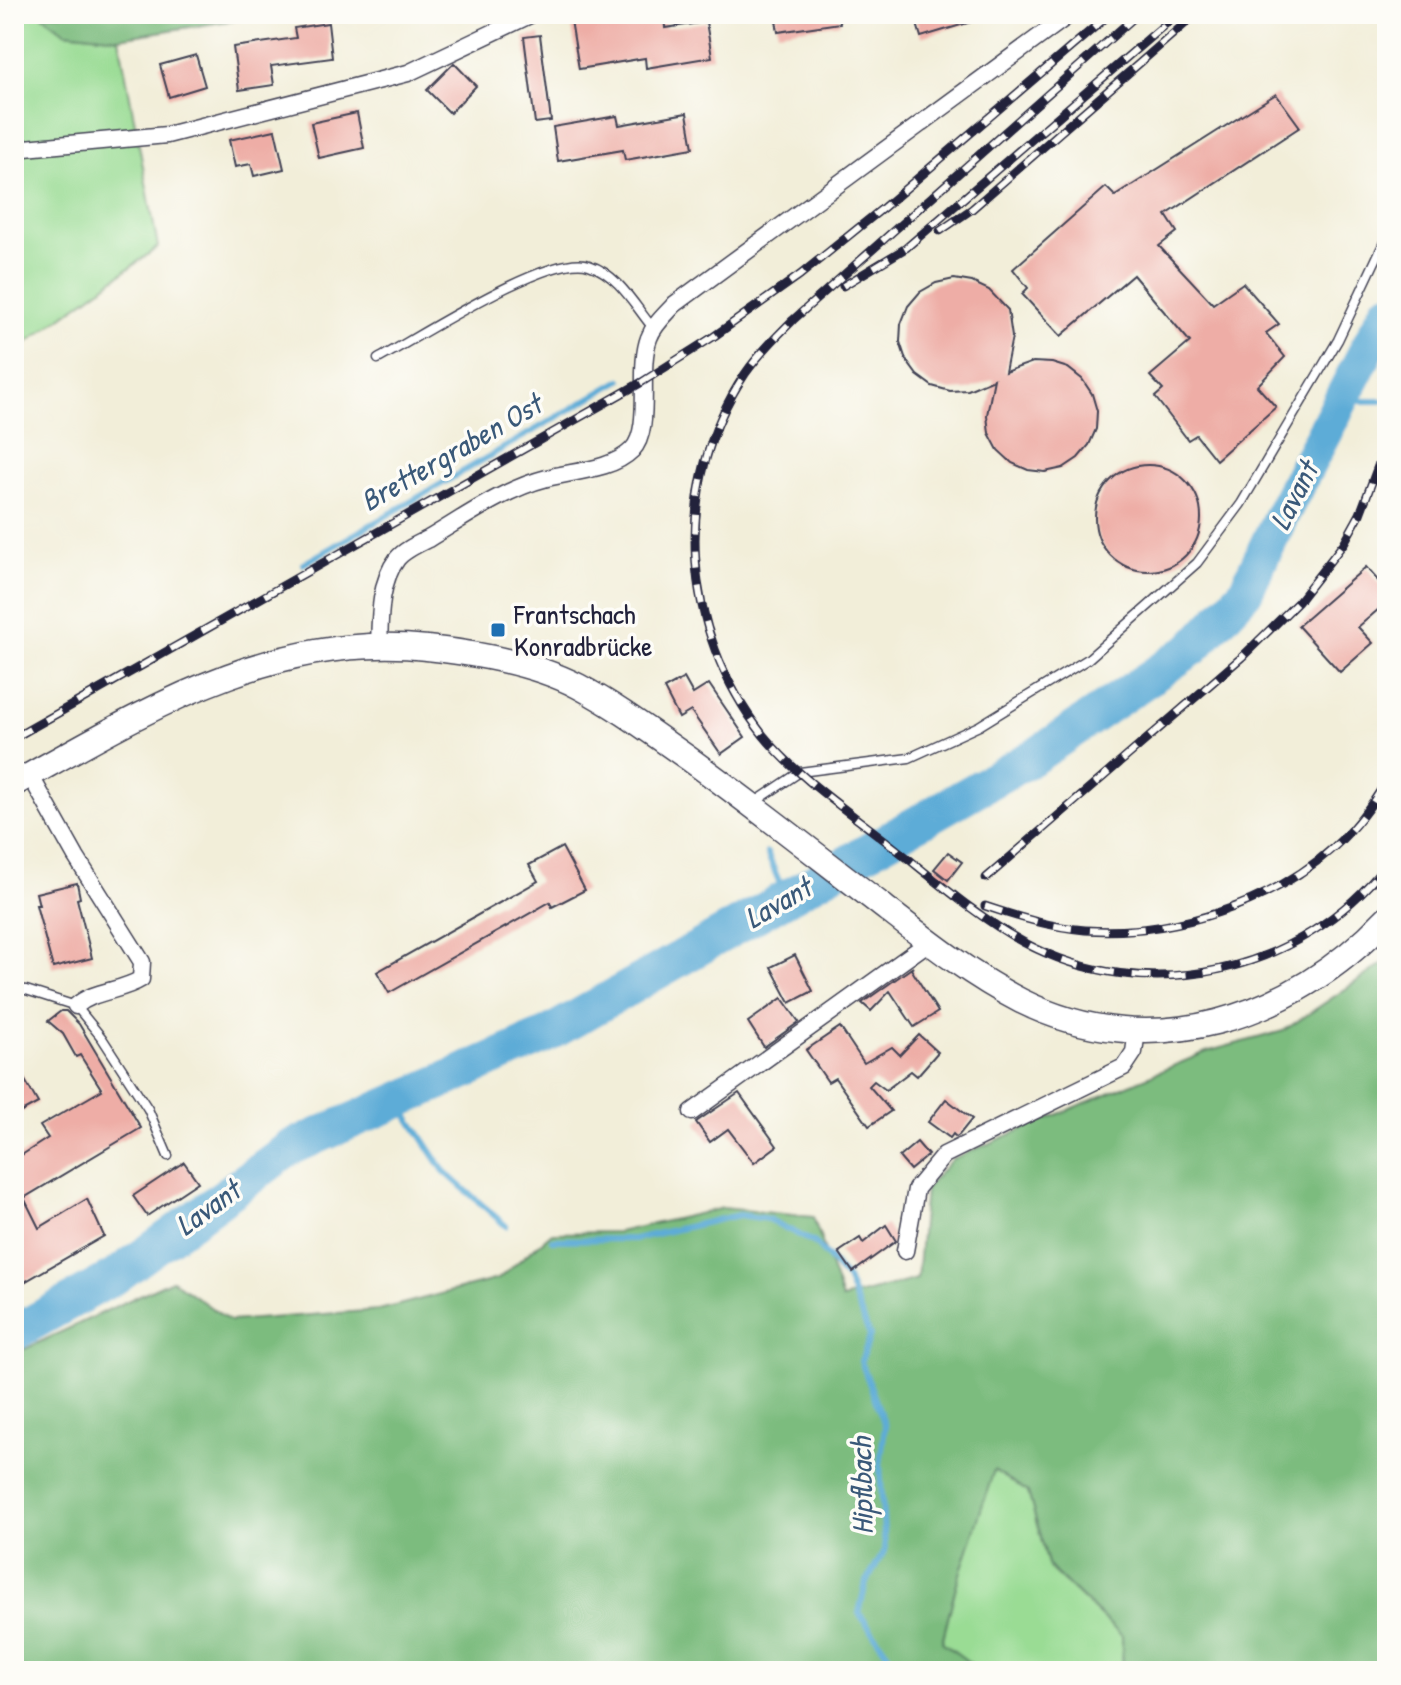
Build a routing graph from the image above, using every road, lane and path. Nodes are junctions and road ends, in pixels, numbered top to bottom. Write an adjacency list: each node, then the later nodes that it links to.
1 (532, 14): 3 (street)
2 (1070, 14): 5 (street)
3 (14, 149)
4 (1387, 236): 9 (lane)
5 (653, 328): 6 (lane); 7 (street)
6 (378, 359)
7 (379, 647): 8 (main road); 9 (main road)
8 (22, 779): 13 (street)
9 (751, 804): 11 (main road)
10 (1387, 918): 14 (main road)
11 (929, 942): 14 (main road); 15 (street)
12 (14, 989): 13 (lane)
13 (76, 1006): 16 (lane)
14 (1137, 1031): 17 (street)
15 (692, 1112)
16 (168, 1156)
17 (905, 1251)

